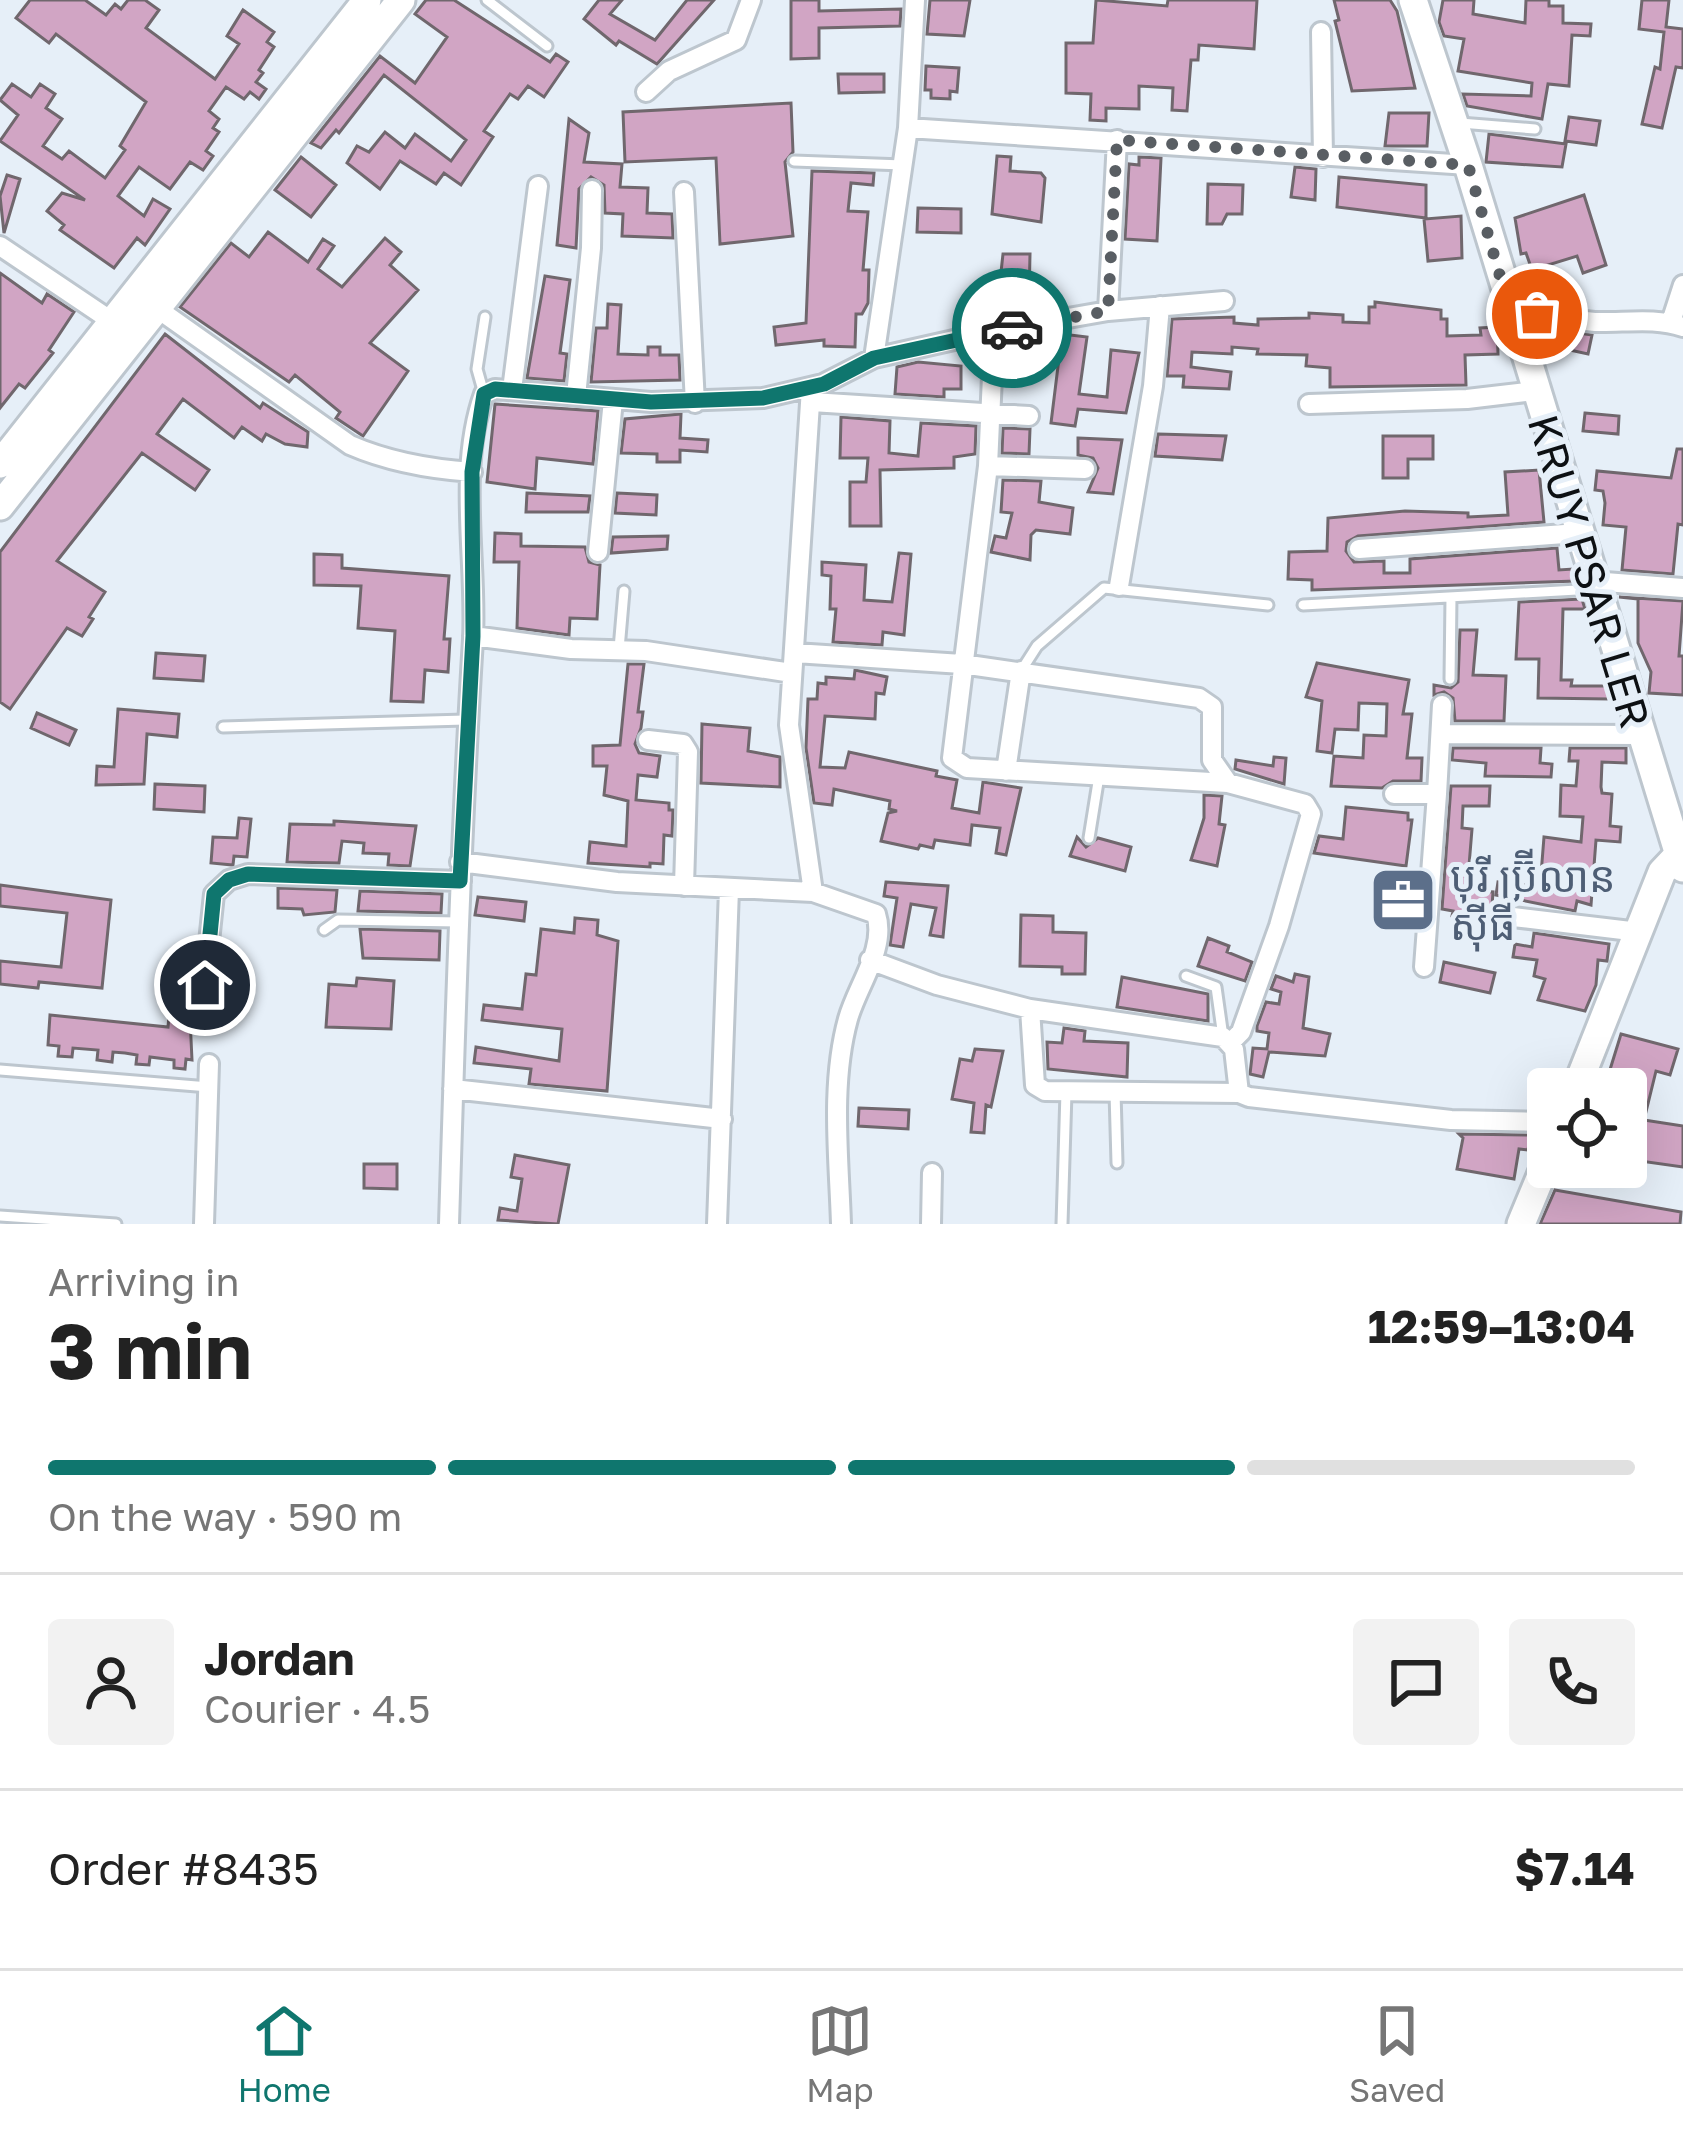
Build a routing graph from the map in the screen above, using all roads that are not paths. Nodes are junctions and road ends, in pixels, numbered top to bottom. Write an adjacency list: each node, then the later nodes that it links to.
1 (367, 0): 23 (main road)
2 (401, 0): 23 (main road)
3 (487, 0): 8 (lane)
4 (752, 0): 9 (street)
5 (915, 0): 11 (street)
6 (1413, 0): 10 (main road, KRUY PSAR LER)
7 (1321, 32): 14 (street)
8 (547, 46)
9 (646, 92)
10 (1454, 122): 12 (lane); 17 (main road, KRUY PSAR LER)
11 (908, 128): 13 (street); 16 (street)
12 (1535, 129)
13 (1117, 140): 14 (street); 27 (street)
14 (1323, 157): 17 (street)
15 (794, 161): 16 (lane)
16 (904, 165): 32 (street)
17 (1468, 165): 25 (main road, KRUY PSAR LER)
18 (538, 186): 33 (street)
19 (592, 190): 37 (street)
20 (684, 192): 39 (street)
21 (0, 246): 29 (street)
22 (1683, 285): 30 (street)
23 (147, 301): 29 (main road); 46 (street); 47 (main road)
24 (1224, 301): 26 (street)
25 (1508, 304): 30 (street); 34 (main road, KRUY PSAR LER)
26 (1160, 305): 27 (street); 52 (street)
27 (1108, 311): 31 (street)
28 (485, 317): 35 (lane)
29 (112, 322): 43 (main road)
30 (1677, 325)
31 (994, 331): 32 (street); 41 (street)
32 (874, 358): 36 (street)
33 (512, 390): 35 (street); 37 (street)
34 (1535, 391): 40 (street); 48 (main road, KRUY PSAR LER)
35 (484, 394): 46 (street)
36 (812, 395): 39 (street); 41 (street); 60 (street)
37 (576, 396): 38 (street)
38 (613, 400): 39 (street); 50 (street)
39 (695, 403)
40 (1310, 404)
41 (992, 414): 42 (street); 44 (street)
42 (1028, 416)
43 (0, 464)
44 (988, 466): 45 (street); 61 (street)
45 (1085, 469)
46 (472, 472): 58 (street)
47 (0, 506)
48 (1578, 533): 49 (street); 51 (main road, KRUY PSAR LER)
49 (1359, 549)
50 (598, 552)
51 (1593, 585): 53 (street); 55 (lane); 68 (main road, KRUY PSAR LER)
52 (1119, 586): 56 (lane); 62 (lane)
53 (1683, 588)
54 (624, 591): 59 (lane)
55 (1451, 597): 57 (lane); 63 (lane)
56 (1268, 605)
57 (1303, 605)
58 (473, 636): 59 (street); 65 (street)
59 (619, 649): 60 (street)
60 (794, 663): 61 (street); 80 (street)
61 (962, 664): 62 (street); 70 (street)
62 (1021, 671): 70 (street); 72 (street)
63 (1450, 680)
64 (1442, 705): 67 (street)
65 (465, 721): 66 (lane); 77 (street)
66 (224, 727)
67 (1442, 734): 68 (street); 74 (street)
68 (1640, 735): 76 (main road, KRUY PSAR LER)
69 (648, 740): 78 (street)
70 (1006, 771): 71 (street)
71 (1100, 776): 72 (street); 75 (lane)
72 (1228, 783): 90 (street)
73 (1394, 794): 74 (street)
74 (1437, 794): 86 (street)
75 (1089, 838)
76 (1682, 858): 84 (main road)
77 (460, 872): 78 (street); 82 (street); 88 (street)
78 (684, 886): 79 (street)
79 (728, 889): 80 (street); 99 (street)
80 (814, 892): 85 (street)
81 (1513, 917): 84 (street)
82 (459, 922): 83 (lane); 95 (street)
83 (324, 930)
84 (1639, 932): 92 (main road)
85 (870, 960): 89 (street); 109 (street)
86 (1424, 968)
87 (1186, 976): 90 (lane)
88 (202, 1009)
89 (1030, 1009): 90 (street); 96 (street)
90 (1227, 1040): 98 (street)
91 (209, 1064): 94 (street)
92 (1584, 1068)
93 (0, 1070): 94 (lane)
94 (209, 1087): 106 (street)
95 (454, 1089): 99 (street); 107 (street)
96 (1066, 1092): 97 (street); 111 (lane)
97 (1115, 1092): 98 (street); 101 (lane)
98 (1239, 1093): 100 (street)
99 (722, 1119): 108 (street)
100 (1527, 1122)
101 (1117, 1163)
102 (932, 1173): 110 (street)
103 (1536, 1188): 112 (main road)
104 (0, 1216): 105 (lane)
105 (116, 1224)
106 (204, 1224)
107 (449, 1224)
108 (717, 1224)
109 (841, 1224)
110 (931, 1224)
111 (1062, 1224)
112 (1521, 1224)

